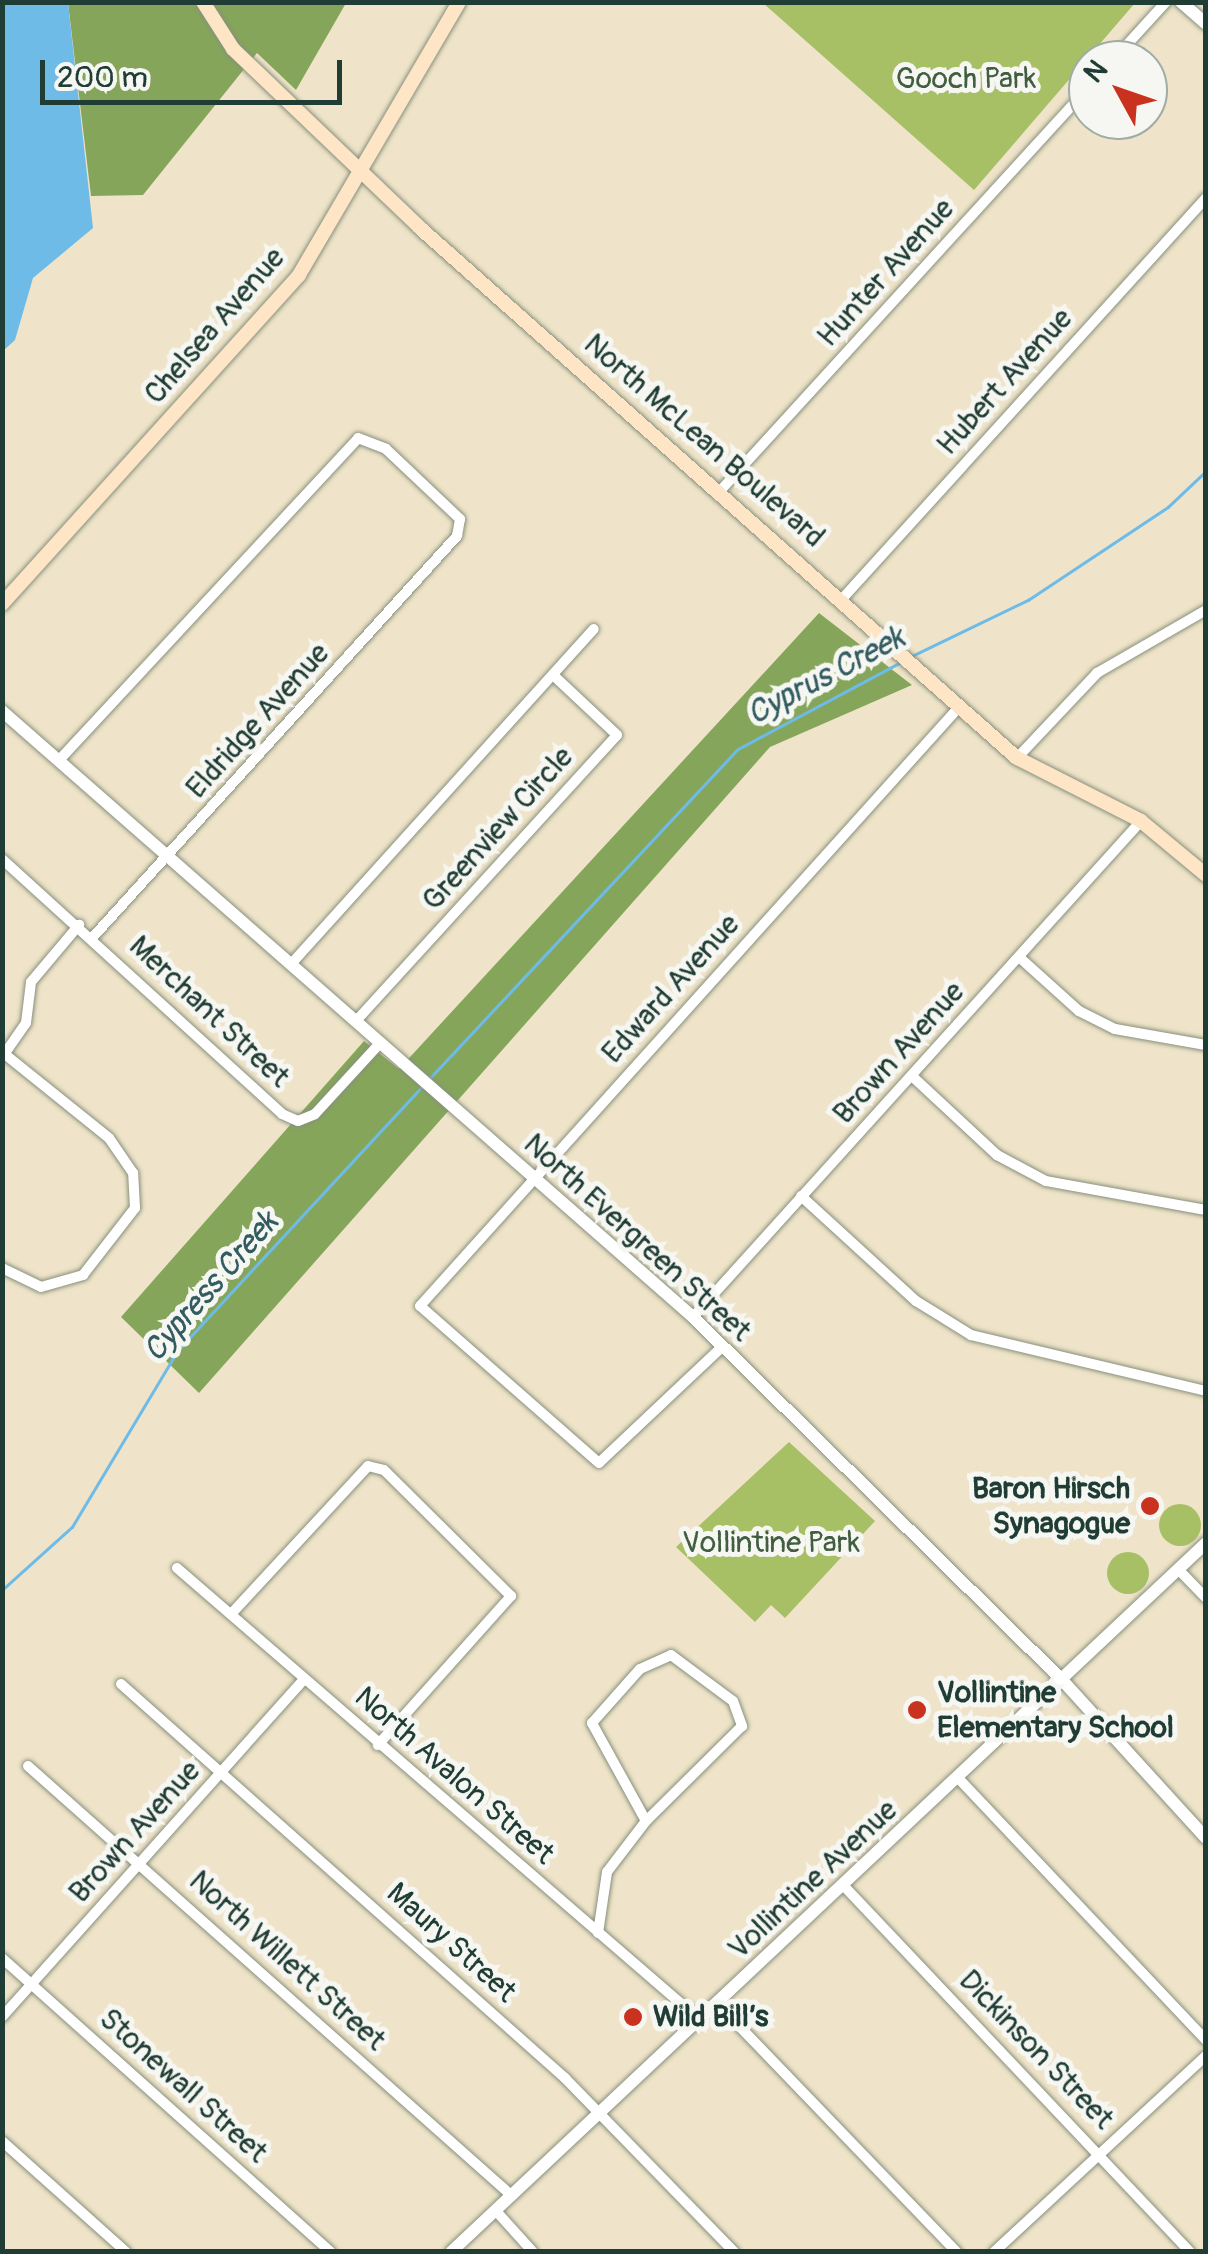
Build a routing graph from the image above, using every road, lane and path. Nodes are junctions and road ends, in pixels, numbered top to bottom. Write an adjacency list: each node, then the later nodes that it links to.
1 (202, 2): 8 (main road, North McLean Boulevard)
2 (458, 2): 8 (main road, Chelsea Avenue)
3 (1166, 2): 6 (street)
4 (1181, 2): 5 (street)
5 (1206, 24)
6 (1131, 40)
7 (1068, 110): 10 (street, Hunter Avenue)
8 (361, 172): 10 (main road, North McLean Boulevard); 12 (main road, Chelsea Avenue)
9 (1206, 198): 11 (street, Hubert Avenue)
10 (720, 492): 11 (main road, North McLean Boulevard)
11 (842, 599): 16 (main road, North McLean Boulevard)
12 (2, 604)
13 (1206, 610): 19 (street)
14 (594, 629): 15 (street)
15 (553, 675): 27 (street); 28 (street, Greenview Circle)
16 (960, 706): 19 (main road, North McLean Boulevard); 33 (street, Edward Avenue)
17 (4, 714): 18 (street, North Evergreen Street)
18 (62, 757): 21 (street, North Evergreen Street); 21 (street, Eldridge Avenue)
19 (1017, 758): 20 (main road, North McLean Boulevard)
20 (1141, 821): 23 (main road, North McLean Boulevard); 26 (street, Brown Avenue)
21 (172, 854): 25 (street, Eldridge Avenue); 27 (street, North Evergreen Street)
22 (2, 858): 24 (street, Merchant Street)
23 (1206, 875)
24 (79, 925): 25 (street, Merchant Street); 31 (street)
25 (93, 937): 29 (street, Merchant Street)
26 (1019, 958): 30 (street); 32 (street, Brown Avenue)
27 (292, 962): 28 (street, North Evergreen Street)
28 (356, 1021): 29 (street, North Evergreen Street)
29 (380, 1043): 33 (street, North Evergreen Street)
30 (1206, 1045)
31 (5, 1056): 36 (street)
32 (912, 1078): 34 (street, Brown Avenue); 35 (street)
33 (534, 1178): 37 (street, North Evergreen Street); 38 (street, Edward Avenue)
34 (801, 1196): 37 (street, Brown Avenue); 39 (street)
35 (1206, 1210)
36 (2, 1268)
37 (693, 1316): 38 (street, North Evergreen Street)
38 (722, 1346): 46 (street, North Evergreen Street)
39 (1206, 1391)
40 (1206, 1543): 42 (street, Vollintine Avenue)
41 (177, 1568): 44 (street, North Avalon Street)
42 (1178, 1569): 43 (street); 46 (street, Vollintine Avenue)
43 (1206, 1598)
44 (232, 1612): 45 (street, North Avalon Street); 48 (street)
45 (304, 1679): 48 (street, North Avalon Street); 50 (street, Brown Avenue)
46 (1063, 1681): 51 (street, Vollintine Avenue); 53 (street, North Evergreen Street)
47 (121, 1684): 50 (street, Maury Street)
48 (378, 1745): 56 (street, North Avalon Street)
49 (28, 1766): 54 (street, North Willett Street)
50 (223, 1772): 54 (street, Brown Avenue); 64 (street, Maury Street)
51 (960, 1780): 55 (street, Vollintine Avenue); 62 (street)
52 (646, 1821): 52 (street); 56 (street)
53 (1206, 1838)
54 (142, 1866): 58 (street, Brown Avenue); 67 (street, North Willett Street)
55 (843, 1885): 59 (street, Vollintine Avenue); 66 (street, Dickinson Street)
56 (598, 1933): 61 (street, North Avalon Street)
57 (2, 1958): 58 (street, Stonewall Street)
58 (31, 1983): 60 (street, Brown Avenue); 70 (street, Stonewall Street)
59 (717, 2003): 61 (street, Vollintine Avenue); 74 (street)
60 (2, 2017)
61 (699, 2020): 64 (street, Vollintine Avenue)
62 (1206, 2040)
63 (1206, 2056): 66 (street)
64 (600, 2111): 67 (street, Vollintine Avenue); 73 (street, Maury Street)
65 (2, 2141): 69 (street)
66 (1100, 2152): 75 (street); 76 (street, Dickinson Street)
67 (511, 2194): 68 (street, Vollintine Avenue)
68 (496, 2211): 71 (street, Vollintine Avenue); 72 (street)
69 (126, 2252)
70 (330, 2252)
71 (451, 2252)
72 (533, 2252)
73 (734, 2252)
74 (957, 2252)
75 (994, 2252)
76 (1190, 2252)

